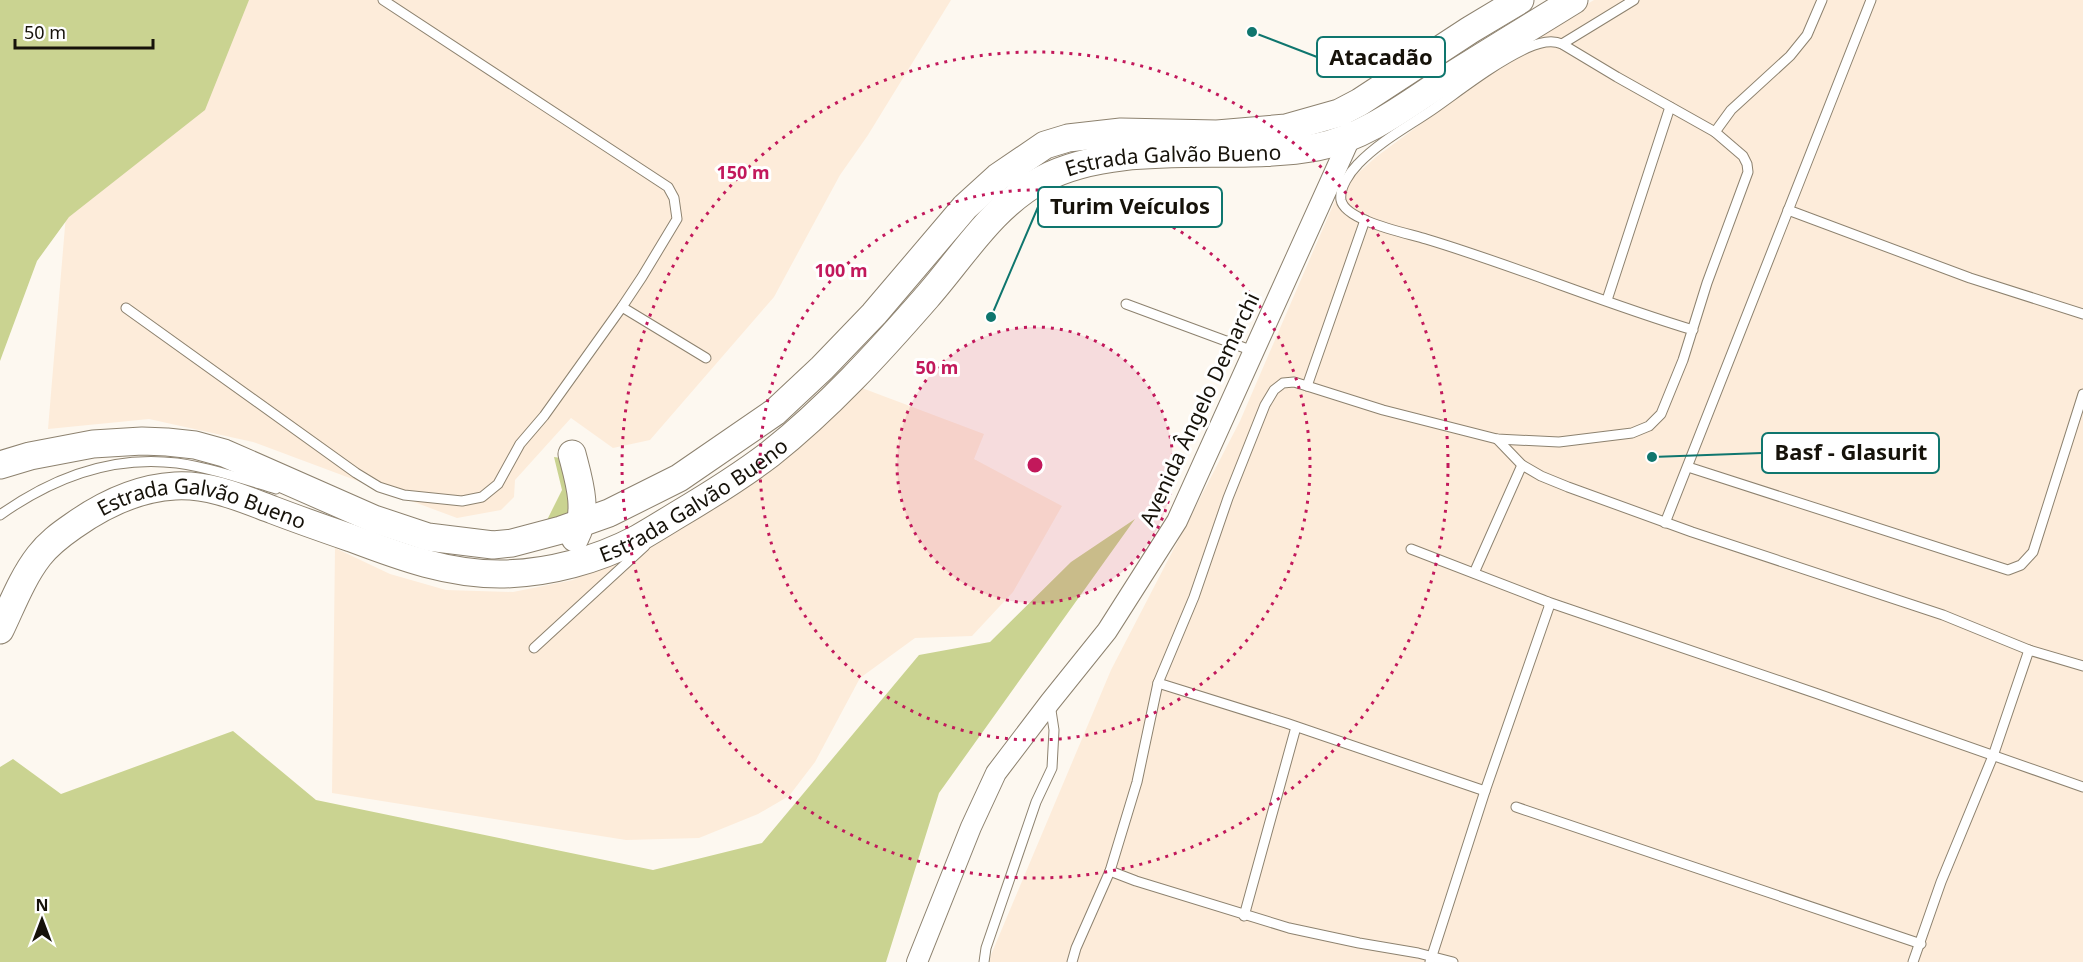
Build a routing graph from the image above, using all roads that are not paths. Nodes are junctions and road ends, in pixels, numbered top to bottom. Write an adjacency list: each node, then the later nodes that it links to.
1 (383, 0): 16 (lane)
2 (1518, 0): 7 (street); 10 (main road)
3 (1574, 0): 7 (main road)
4 (1634, 0): 8 (lane)
5 (1822, 0): 11 (lane)
6 (1871, 0): 12 (lane)
7 (1541, 20): 10 (main road)
8 (1562, 44): 9 (lane); 13 (lane)
9 (1670, 107): 11 (lane); 14 (lane)
10 (1345, 124): 20 (street, Avenida Ângelo Demarchi); 32 (main road, Estrada Galvão Bueno); 33 (main road, Estrada Galvão Bueno)
11 (1715, 132): 19 (lane)
12 (1788, 210): 18 (lane); 28 (lane)
13 (1365, 220): 14 (lane); 22 (lane)
14 (1606, 300): 19 (lane)
15 (1126, 304): 20 (lane)
16 (622, 307): 17 (lane); 21 (lane)
17 (126, 308)
18 (2083, 314)
19 (1693, 330): 24 (lane)
20 (1253, 351): 44 (street, Avenida Ângelo Demarchi)
21 (706, 358)
22 (1307, 386): 24 (lane); 43 (lane)
23 (2083, 394): 28 (lane)
24 (1497, 439): 27 (lane)
25 (572, 454): 33 (main road)
26 (0, 465): 31 (main road, Estrada Galvão Bueno)
27 (1522, 465): 34 (lane); 37 (lane)
28 (1688, 466): 34 (lane)
29 (212, 470): 30 (lane); 31 (lane); 35 (lane)
30 (0, 515)
31 (374, 519): 33 (main road, Estrada Galvão Bueno)
32 (670, 519): 35 (main road, Estrada Galvão Bueno); 40 (lane)
33 (582, 523): 35 (main road)
34 (1665, 523): 41 (lane)
35 (355, 540): 39 (main road, Estrada Galvão Bueno)
36 (1411, 549): 37 (lane)
37 (1474, 573): 38 (lane)
38 (1548, 602): 46 (lane); 48 (lane)
39 (0, 630)
40 (534, 648)
41 (2029, 650): 42 (lane); 46 (lane)
42 (2083, 666)
43 (1158, 683): 45 (lane); 50 (lane)
44 (1050, 702): 54 (street, Avenida Ângelo Demarchi); 55 (lane)
45 (1296, 727): 48 (lane); 51 (lane)
46 (1993, 756): 47 (lane); 52 (lane)
47 (2083, 787)
48 (1485, 791): 53 (lane)
49 (1516, 807): 52 (lane)
50 (1110, 871): 51 (lane); 56 (lane)
51 (1244, 916): 53 (lane)
52 (1921, 944): 58 (lane)
53 (1431, 959): 57 (lane)
54 (917, 962)
55 (984, 962)
56 (1072, 962)
57 (1453, 962)
58 (1913, 962)

